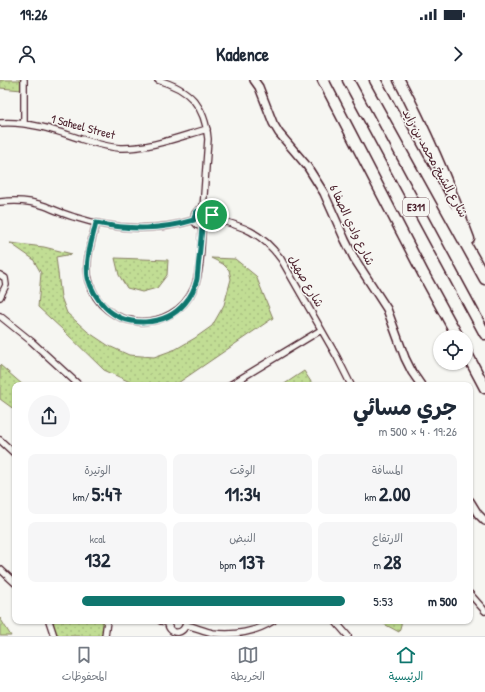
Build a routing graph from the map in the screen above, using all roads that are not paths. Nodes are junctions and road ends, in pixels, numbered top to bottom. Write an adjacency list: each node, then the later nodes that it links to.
1 (24, 80): 9 (street)
2 (158, 80): 10 (street)
3 (254, 80): 29 (street, شارع وادي الصفا 6)
4 (348, 80): 24 (highway, E311)
5 (375, 80): 17 (highway, شارع الشيخ محمد بن زايد / E311)
6 (399, 80): 17 (highway)
7 (323, 81): 23 (highway)
8 (0, 123): 9 (street, 1 Saheel Street)
9 (24, 123): 10 (street, 1 Saheel Street)
10 (207, 129): 12 (street)
11 (0, 202): 15 (street)
12 (203, 209): 13 (street); 14 (street)
13 (212, 218): 16 (street); 22 (street, شارع صهيل)
14 (194, 220): 15 (street); 16 (street)
15 (96, 223): 16 (street)
16 (202, 228)
17 (480, 269): 19 (highway, شارع الشيخ محمد بن زايد / E311)
18 (0, 275): 20 (street)
19 (485, 279)
20 (0, 297)
21 (0, 316): 26 (street)
22 (321, 330): 27 (street); 28 (street, شارع صهيل)
23 (454, 330)
24 (485, 334)
25 (473, 365): 30 (highway)
26 (76, 382)
27 (235, 382)
28 (350, 382)
29 (419, 382)
30 (485, 388)
31 (0, 440): 32 (street)
32 (12, 451)
33 (473, 508): 34 (street)
34 (485, 521)
35 (0, 569): 36 (street)
36 (12, 580)
37 (473, 600): 38 (street)
38 (485, 611)
39 (50, 624): 48 (street)
40 (107, 624): 49 (street)
41 (168, 624): 46 (street)
42 (186, 624): 46 (street)
43 (189, 624): 47 (street)
44 (268, 624): 47 (street)
45 (338, 624): 50 (street)
46 (175, 634)
47 (252, 634)
48 (54, 636)
49 (105, 636)
50 (348, 636)

